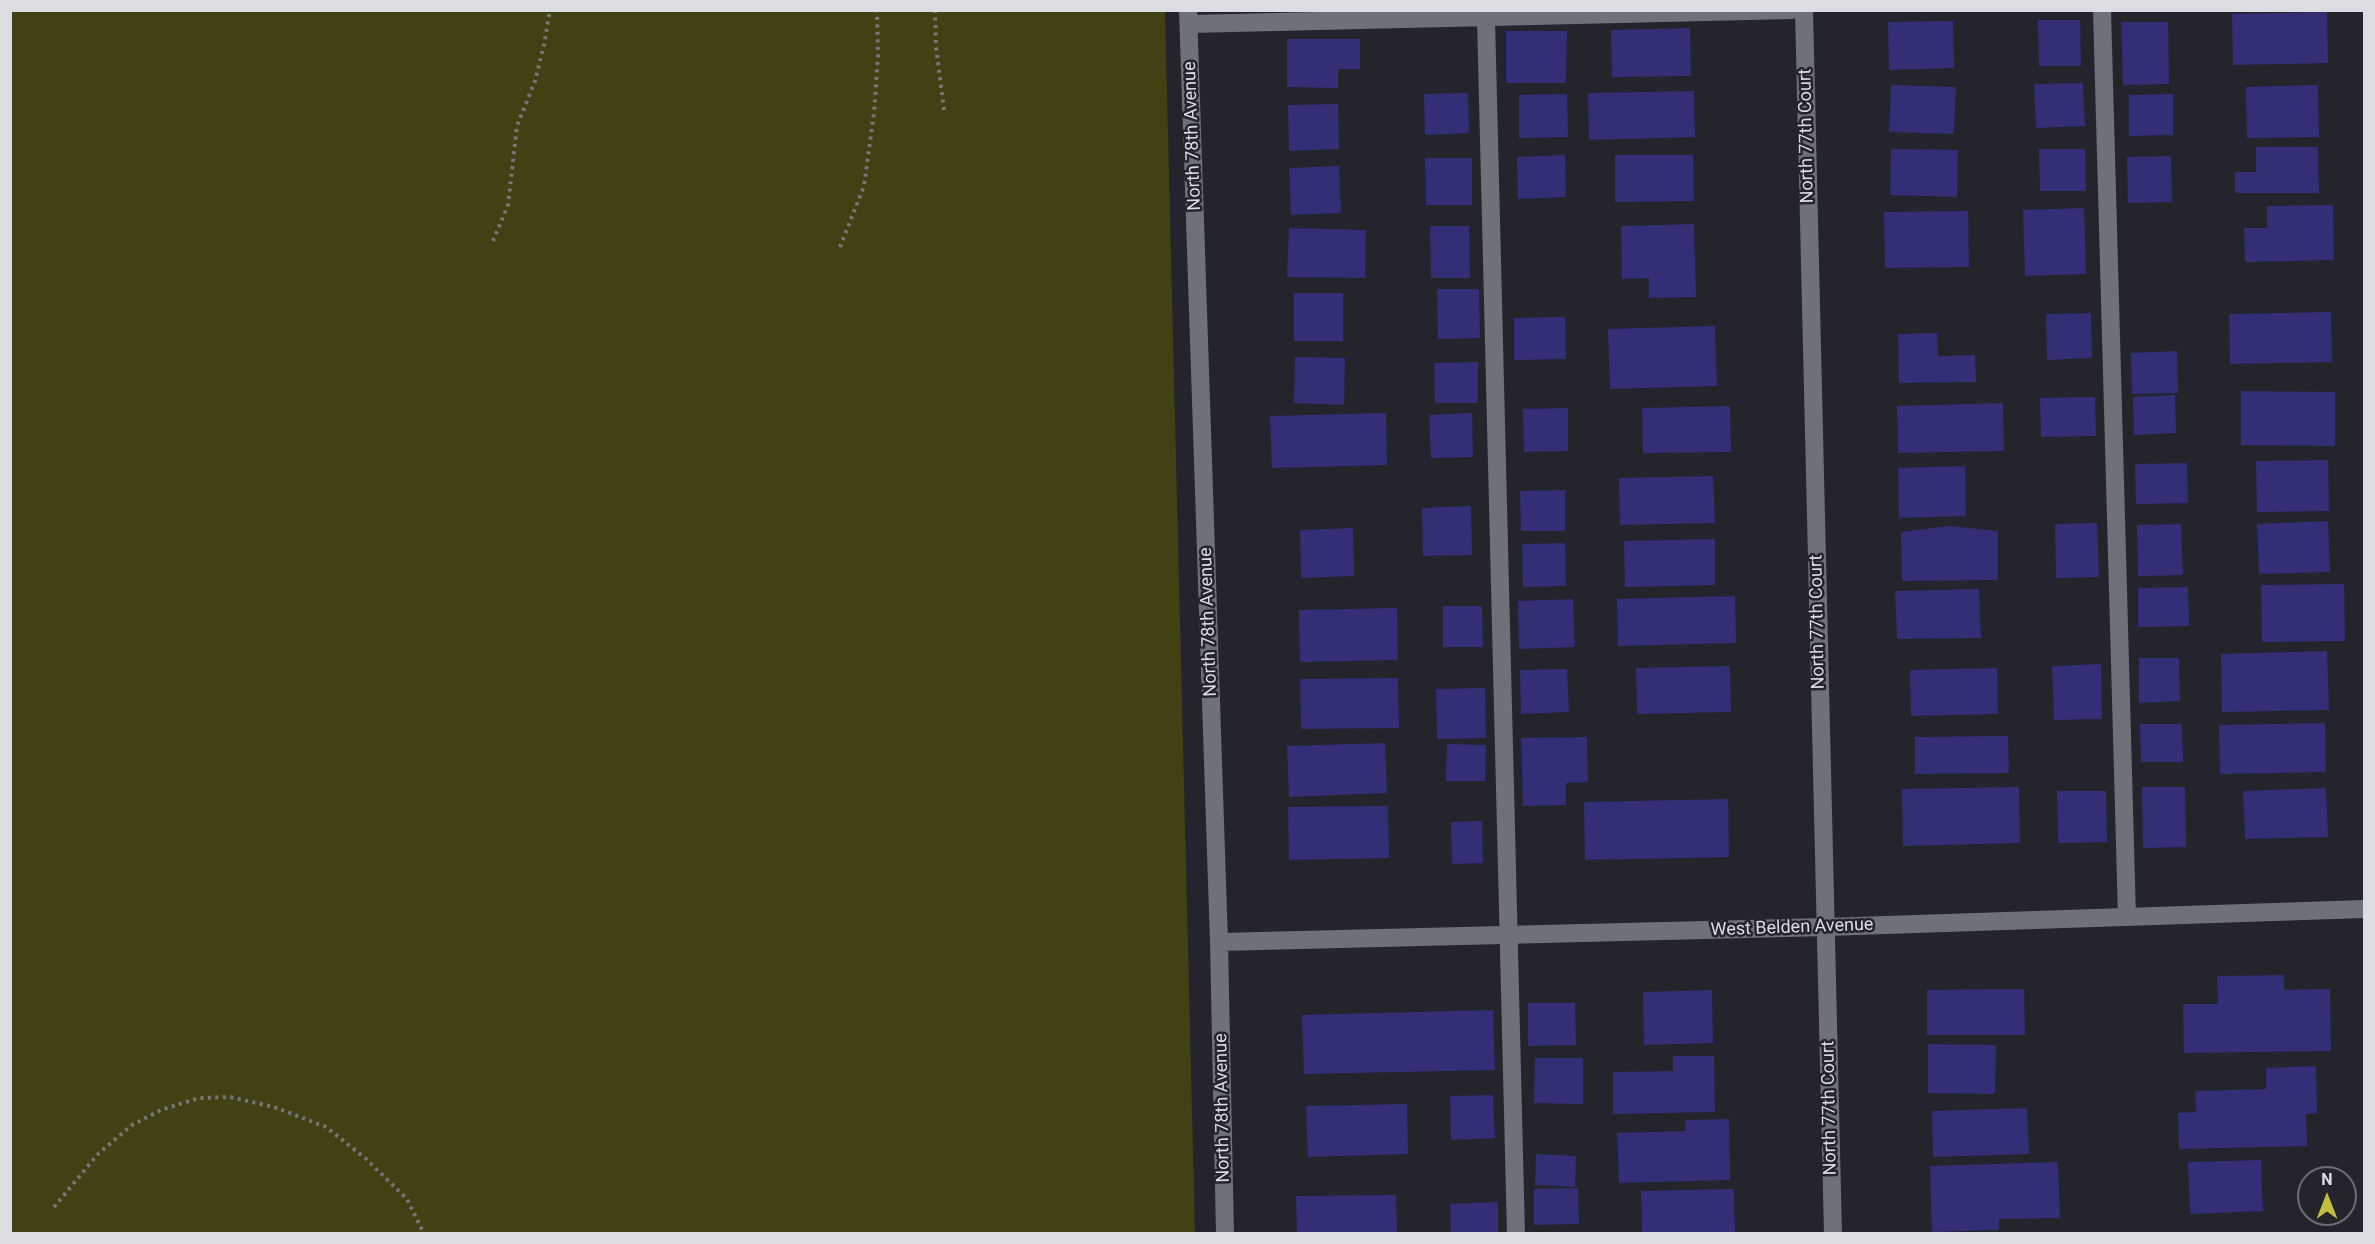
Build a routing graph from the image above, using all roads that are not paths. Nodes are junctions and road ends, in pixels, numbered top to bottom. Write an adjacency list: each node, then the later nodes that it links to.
1 (1792, 10): 5 (street)
2 (1804, 10): 8 (street, North 77th Court)
3 (2102, 10): 7 (street)
4 (1189, 17): 5 (street); 10 (street, North 78th Avenue)
5 (1486, 18): 9 (street)
6 (2364, 909): 7 (street, West Belden Avenue)
7 (2127, 917): 8 (street, West Belden Avenue)
8 (1826, 927): 9 (street, West Belden Avenue); 13 (street, North 77th Court)
9 (1509, 935): 10 (street, West Belden Avenue); 12 (street)
10 (1219, 942): 11 (street, North 78th Avenue)
11 (1226, 1233)
12 (1516, 1233)
13 (1833, 1233)

